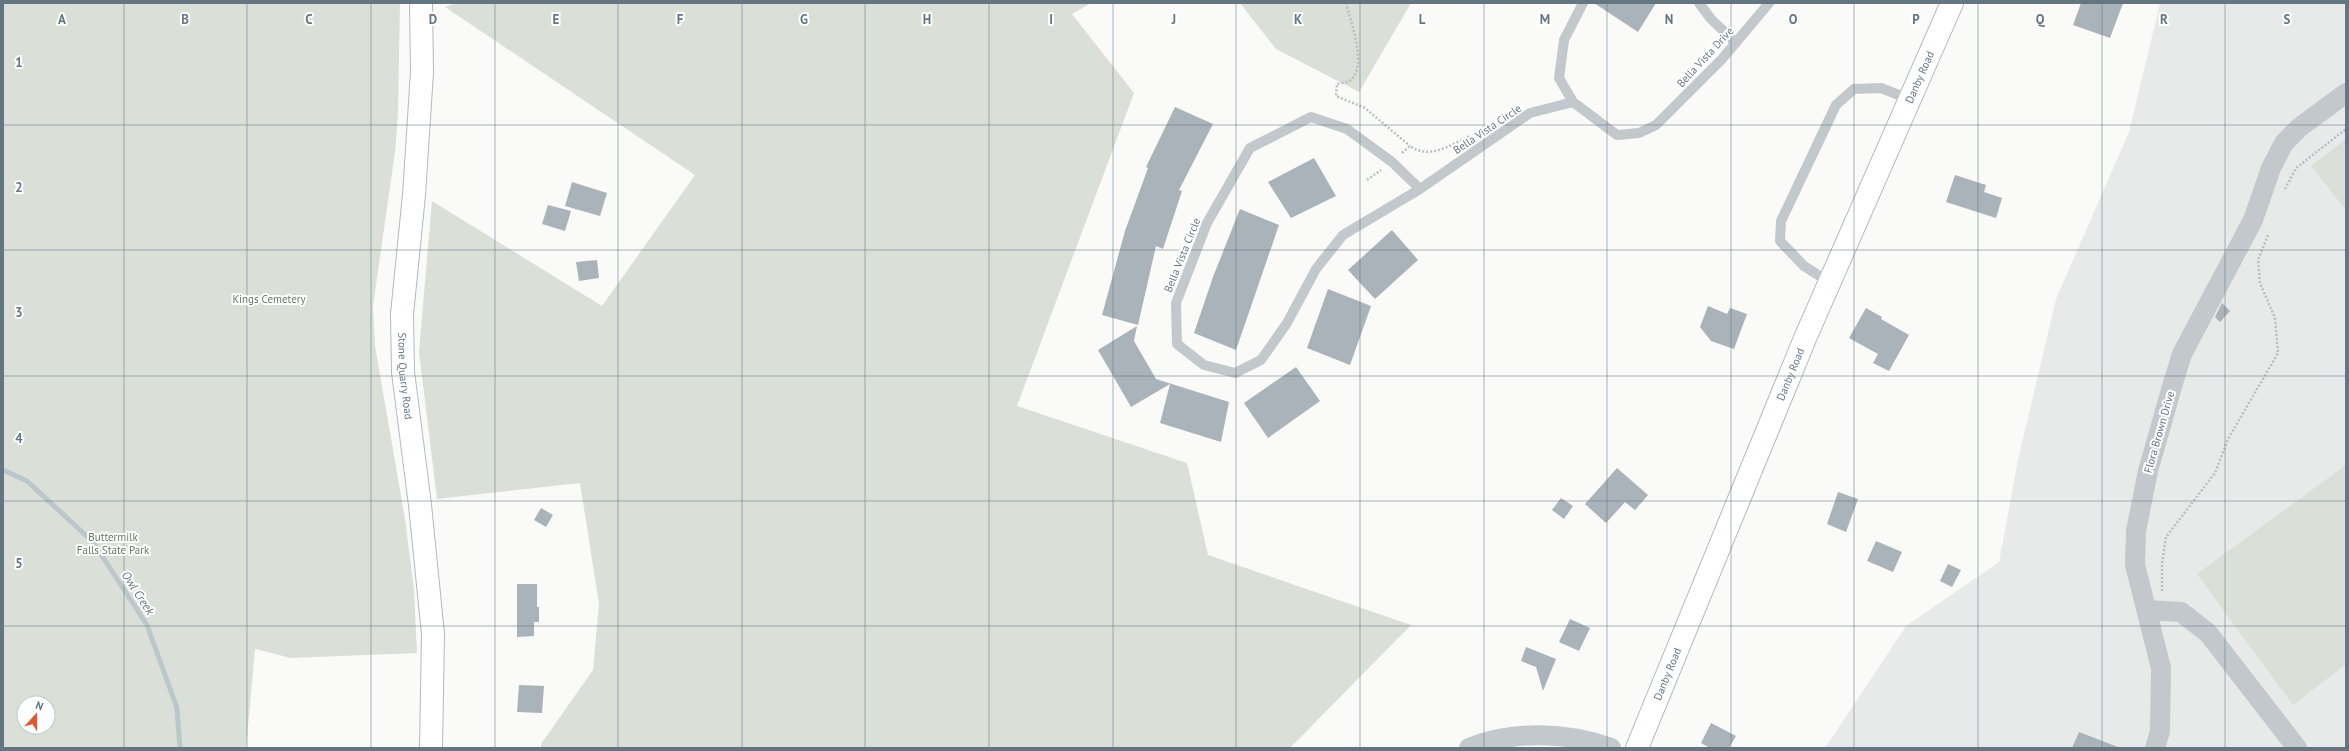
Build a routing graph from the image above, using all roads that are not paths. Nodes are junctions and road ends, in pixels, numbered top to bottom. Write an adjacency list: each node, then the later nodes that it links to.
1 (421, 3): 13 (main road, Stone Quarry Road)
2 (1583, 3): 9 (lane)
3 (1699, 3): 6 (lane)
4 (1769, 3): 6 (lane, Bella Vista Drive)
5 (1952, 3): 8 (main road, Danby Road)
6 (1736, 43): 9 (lane, Bella Vista Drive)
7 (2346, 93): 12 (street, Flora Brown Drive)
8 (1909, 99): 11 (main road, Danby Road); 11 (lane)
9 (1573, 102): 10 (lane, Bella Vista Circle)
10 (1420, 189): 10 (lane, Bella Vista Circle)
11 (1829, 282): 16 (main road, Danby Road)
12 (2155, 611): 17 (street, Flora Brown Drive); 18 (street)
13 (431, 748)
14 (1469, 748): 15 (street)
15 (1611, 748)
16 (1637, 748)
17 (2155, 748)
18 (2297, 748)

